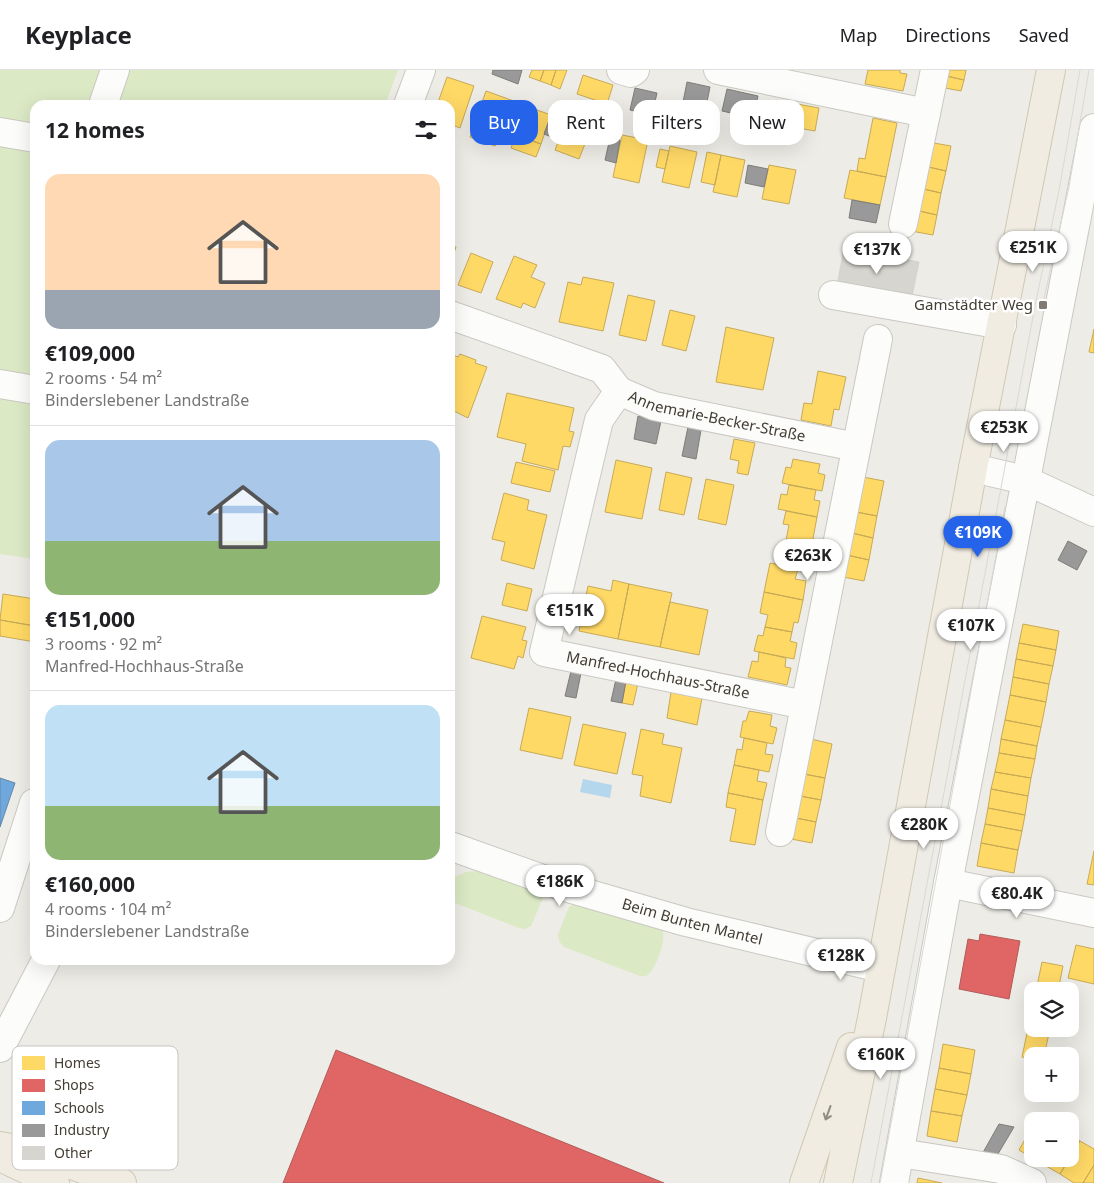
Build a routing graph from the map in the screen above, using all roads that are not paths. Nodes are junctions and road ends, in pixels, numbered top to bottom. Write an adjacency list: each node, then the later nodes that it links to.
1 (115, 70): 8 (street)
2 (421, 70): 9 (street)
3 (621, 70): 4 (street)
4 (635, 70)
5 (718, 70): 10 (street)
6 (935, 70): 10 (street)
7 (1051, 70): 17 (main road)
8 (105, 100)
9 (410, 100)
10 (926, 112): 14 (street)
11 (1094, 128): 24 (street)
12 (0, 132): 13 (street)
13 (30, 137)
14 (904, 224)
15 (833, 295): 17 (street)
16 (455, 317): 21 (street, Annemarie-Becker-Straße)
17 (1002, 325): 23 (main road)
18 (878, 339): 22 (street)
19 (0, 384): 20 (street)
20 (30, 389)
21 (619, 391): 22 (street, Annemarie-Becker-Straße); 26 (street, Manfred-Hochhaus-Straße)
22 (856, 447): 26 (street)
23 (973, 468): 24 (street); 34 (main road)
24 (1025, 480): 25 (street); 30 (street)
25 (1094, 512)
26 (805, 705): 28 (street)
27 (30, 815): 31 (street)
28 (780, 832)
29 (455, 848): 34 (street, Beim Bunten Mantel)
30 (948, 883): 32 (street); 36 (street)
31 (0, 908)
32 (1094, 913)
33 (43, 965): 35 (street)
34 (880, 968): 43 (main road, one-way to 43); 44 (main road)
35 (0, 1048)
36 (900, 1153): 45 (street); 46 (street)
37 (0, 1158): 38 (main road)
38 (12, 1163)
39 (26, 1170): 41 (main road)
40 (86, 1170): 42 (main road)
41 (55, 1183)
42 (122, 1183)
43 (804, 1183)
44 (838, 1183)
45 (894, 1183)
46 (1032, 1183)

